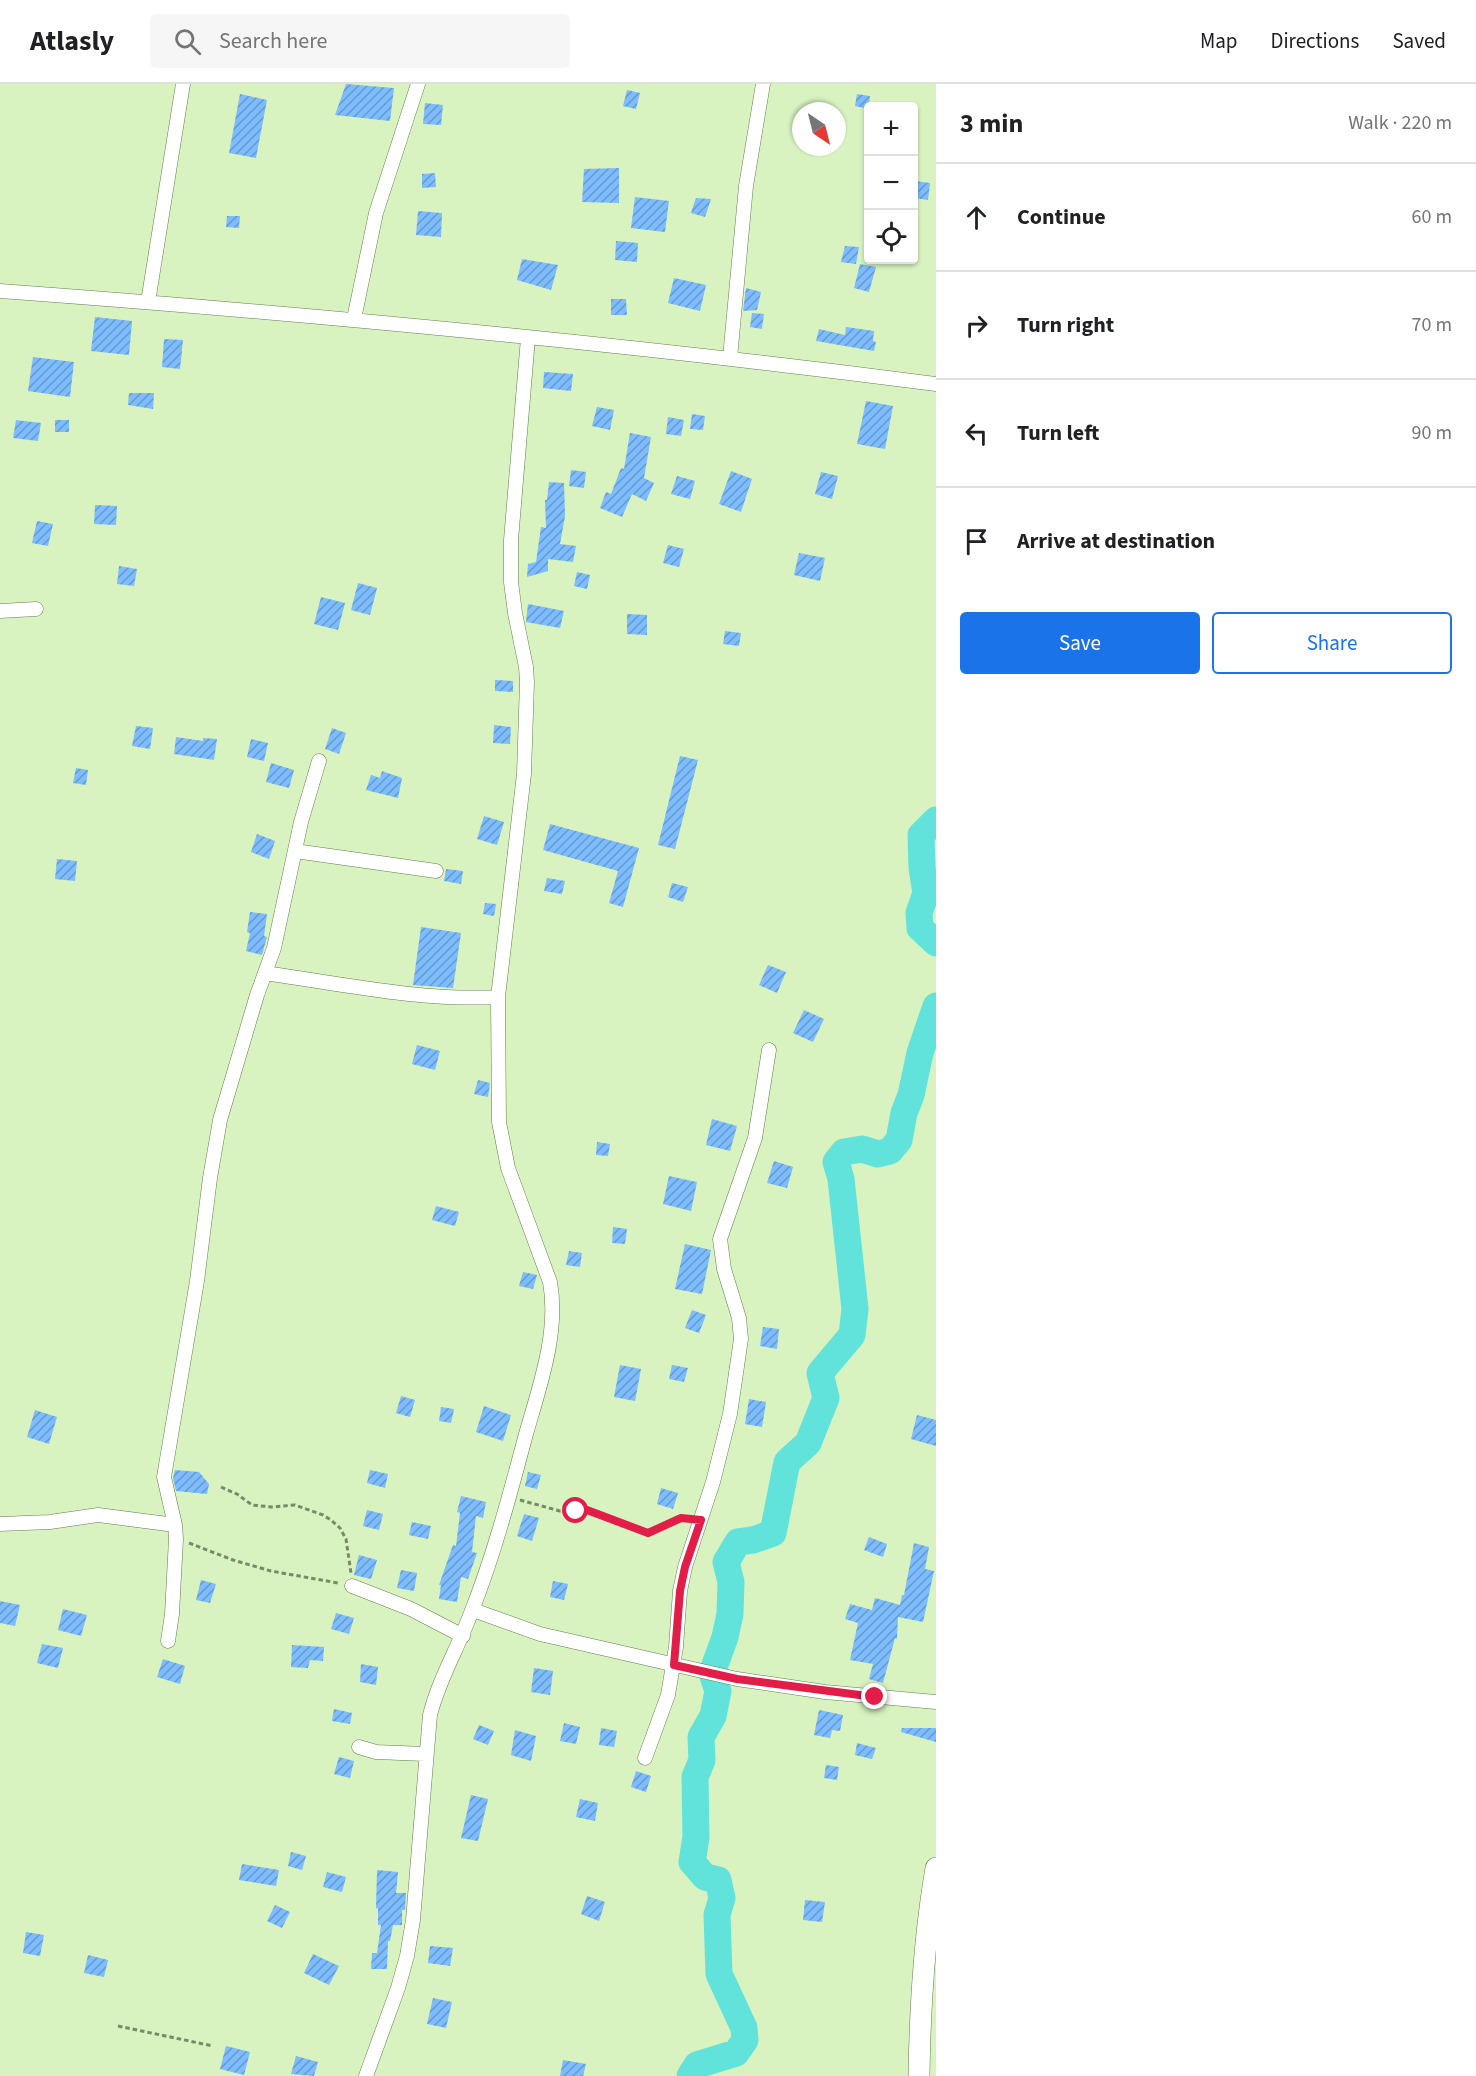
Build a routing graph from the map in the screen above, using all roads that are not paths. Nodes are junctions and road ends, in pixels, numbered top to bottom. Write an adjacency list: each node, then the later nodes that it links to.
1 (183, 84): 5 (street)
2 (418, 84): 6 (street)
3 (763, 84): 8 (street)
4 (0, 291): 5 (street)
5 (148, 302): 6 (street)
6 (354, 319): 7 (street)
7 (528, 338): 8 (street); 16 (street)
8 (730, 358): 9 (street)
9 (936, 384)
10 (36, 609): 11 (street)
11 (0, 611)
12 (319, 761): 13 (street)
13 (295, 850): 14 (street); 15 (street)
14 (436, 871)
15 (265, 973): 16 (street); 19 (street)
16 (498, 997): 21 (street)
17 (769, 1050): 24 (street)
18 (0, 1524): 19 (street)
19 (175, 1532): 23 (street)
20 (352, 1586): 22 (street)
21 (473, 1610): 22 (street); 24 (street)
22 (463, 1636): 27 (street)
23 (168, 1641)
24 (674, 1665): 25 (street); 28 (street)
25 (936, 1702)
26 (358, 1747): 27 (street)
27 (425, 1754): 30 (street)
28 (645, 1758)
29 (936, 1868): 31 (main road)
30 (366, 2076)
31 (919, 2076)

